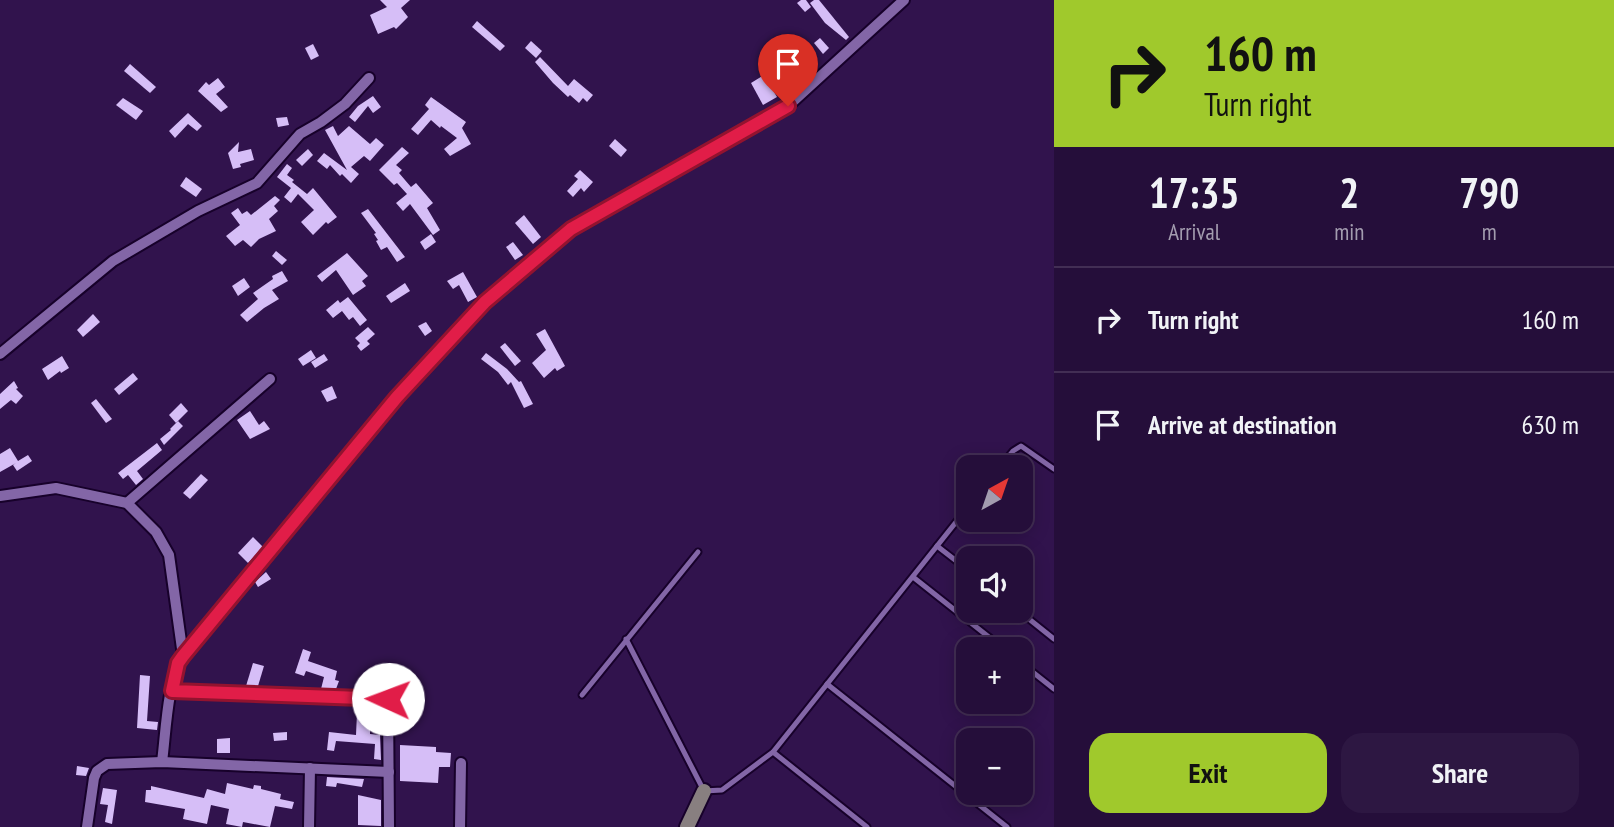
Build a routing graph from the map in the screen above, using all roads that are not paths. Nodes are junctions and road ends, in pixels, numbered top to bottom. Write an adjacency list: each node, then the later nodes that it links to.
1 (904, 0): 18 (street)
2 (369, 78): 3 (street)
3 (0, 354)
4 (270, 379): 8 (street)
5 (1010, 455): 6 (lane)
6 (1054, 469)
7 (0, 496): 8 (street)
8 (127, 503): 18 (street)
9 (956, 522): 10 (lane)
10 (937, 545): 12 (lane); 13 (lane)
11 (698, 551): 16 (lane)
12 (956, 560)
13 (913, 577): 15 (lane); 20 (lane)
14 (1033, 622): 17 (lane)
15 (989, 637)
16 (626, 639): 23 (lane); 29 (lane)
17 (1054, 639)
18 (183, 656): 22 (street)
19 (1033, 672): 21 (lane)
20 (827, 684): 24 (lane); 36 (lane)
21 (1054, 689)
22 (172, 691): 25 (street); 28 (street)
23 (582, 695)
24 (773, 752): 29 (lane); 35 (lane)
25 (162, 762): 27 (street); 30 (street)
26 (461, 763): 33 (street)
27 (310, 768): 28 (street); 31 (street)
28 (389, 772): 32 (street)
29 (705, 791): 34 (street)
30 (87, 827)
31 (309, 827)
32 (389, 827)
33 (460, 827)
34 (687, 827)
35 (867, 827)
36 (1007, 827)

